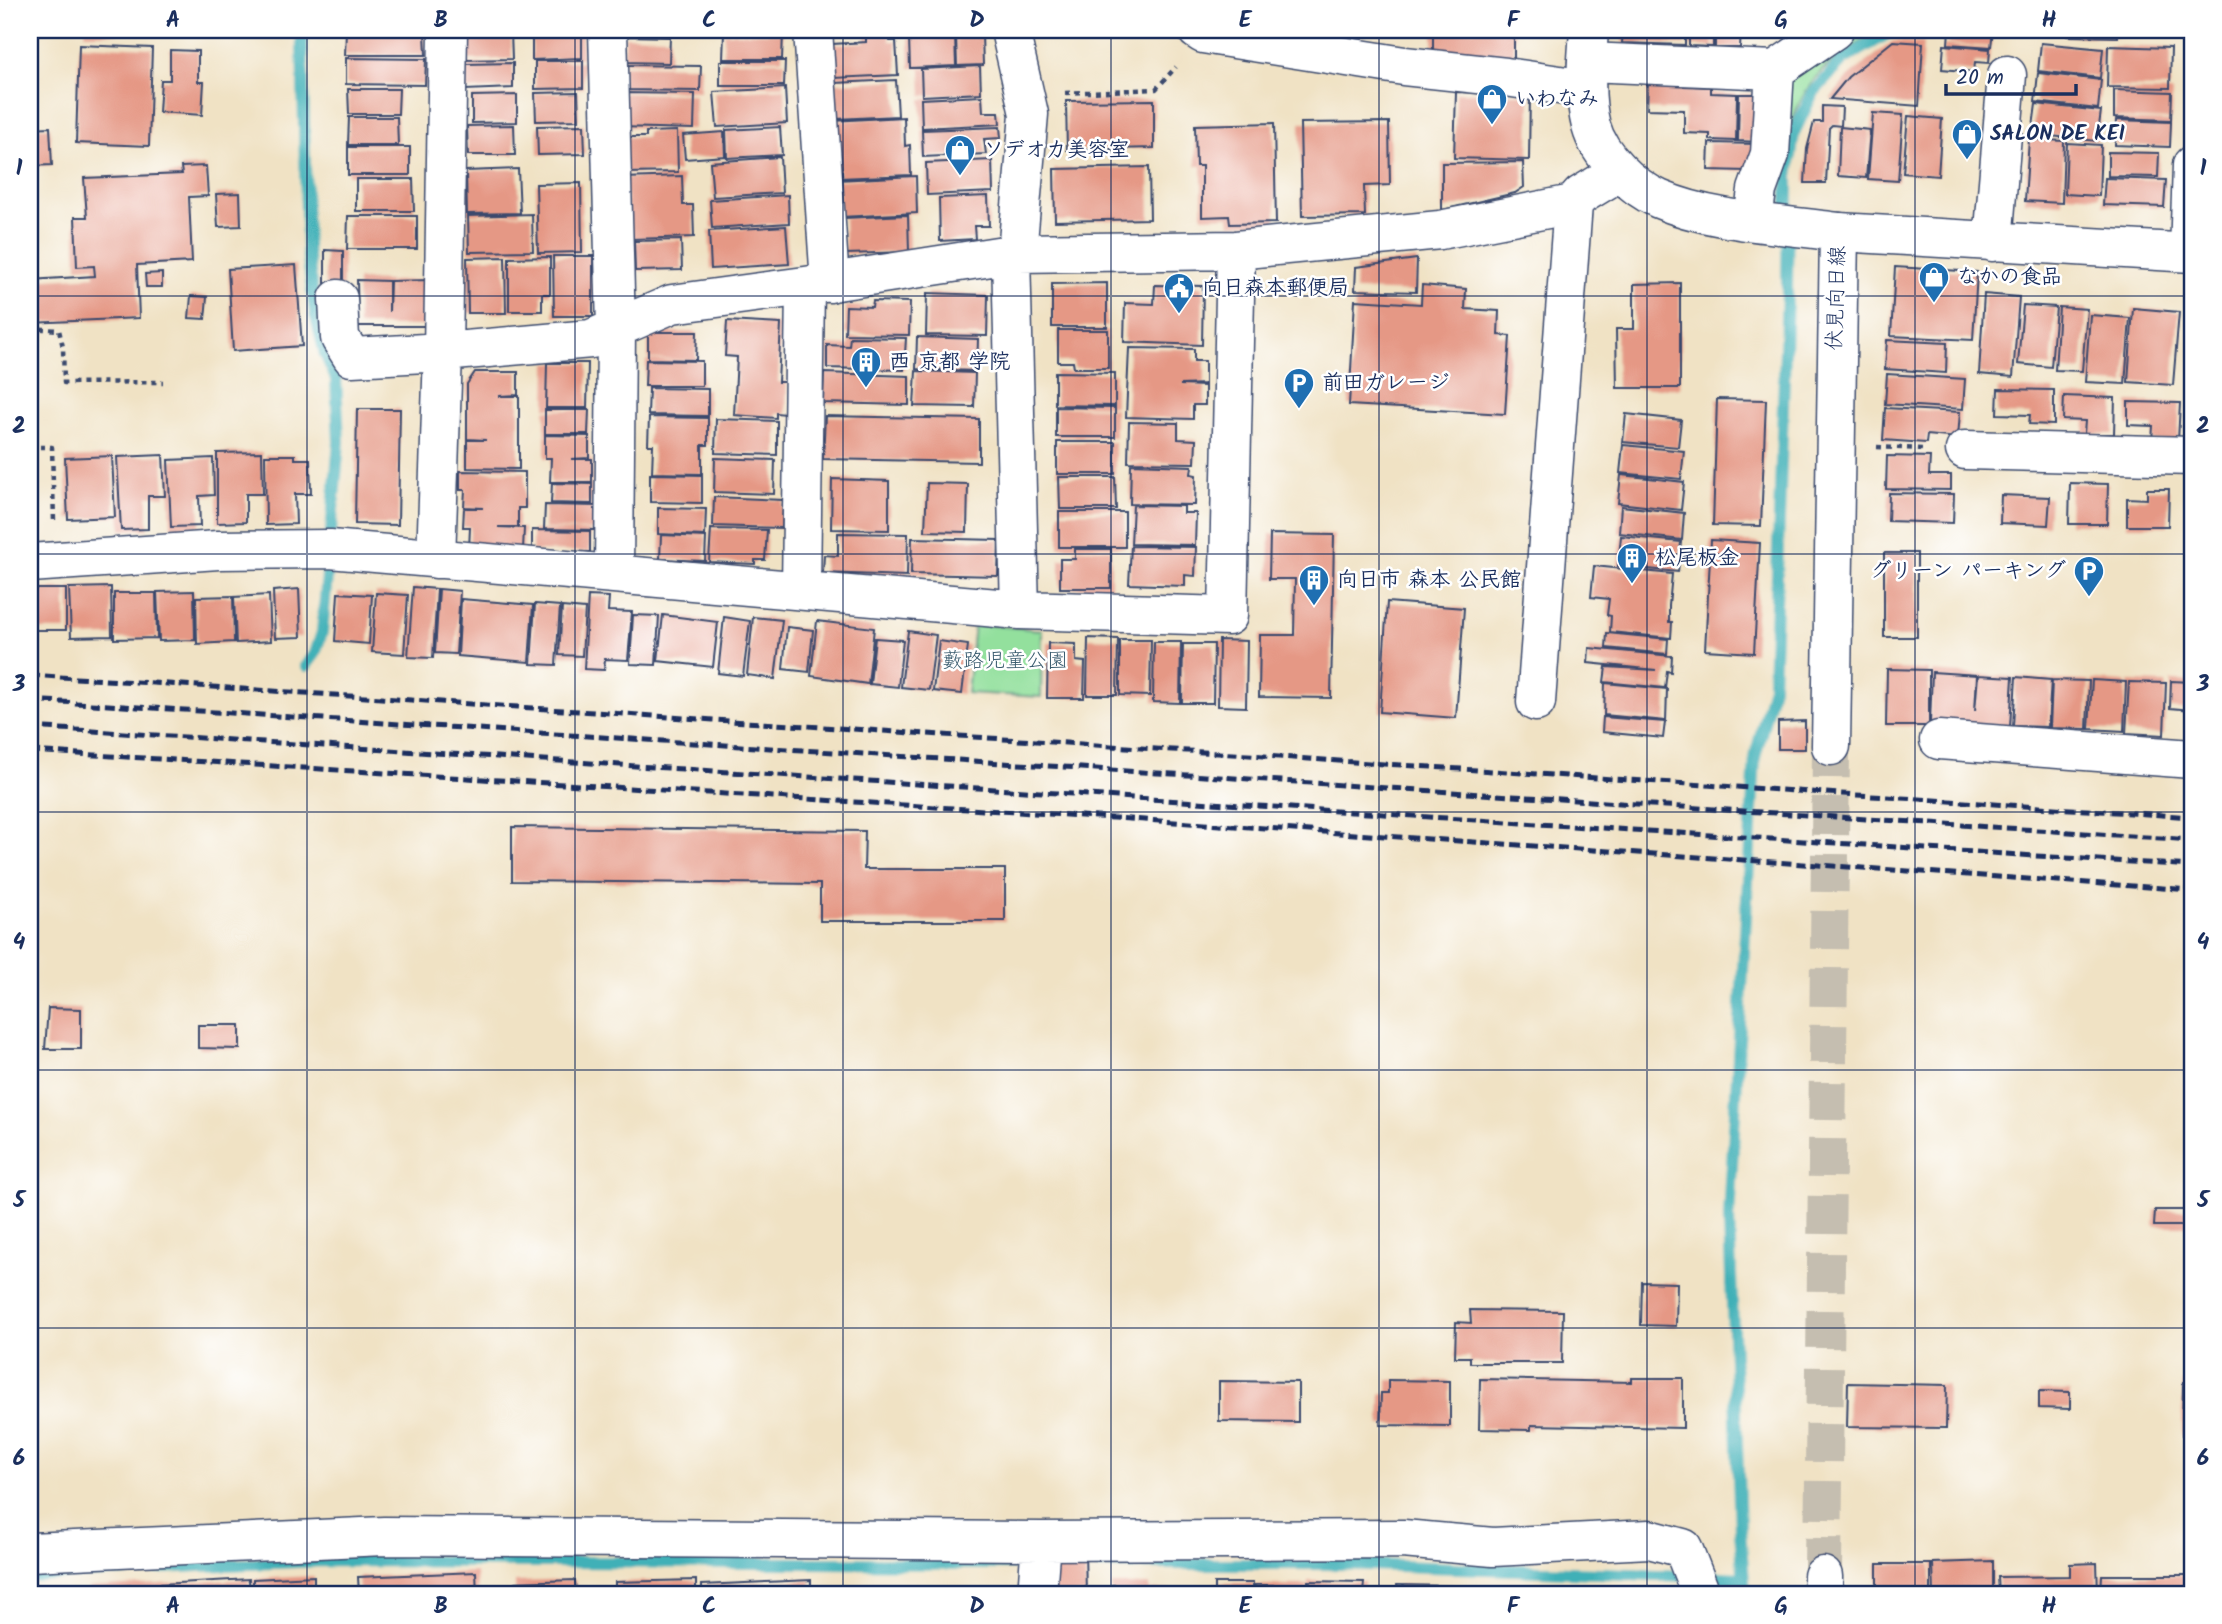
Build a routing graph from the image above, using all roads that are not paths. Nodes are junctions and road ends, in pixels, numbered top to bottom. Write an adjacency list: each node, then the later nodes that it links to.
1 (448, 30): 22 (street)
2 (608, 30): 21 (street)
3 (813, 30): 19 (street)
4 (1834, 30): 8 (street)
5 (1200, 32): 7 (street)
6 (1013, 43): 18 (street)
7 (1588, 60): 8 (street); 11 (street, 伏見向日線)
8 (1775, 70): 13 (street)
9 (2007, 75): 15 (street)
10 (2192, 165): 17 (street)
11 (1619, 172): 12 (street); 13 (street, 伏見向日線)
12 (1573, 204): 16 (street); 30 (street)
13 (1753, 220): 14 (street, 伏見向日線)
14 (1839, 232): 15 (street); 32 (street, 伏見向日線)
15 (1993, 242): 17 (street)
16 (1236, 250): 18 (street); 29 (street)
17 (2190, 253)
18 (1014, 254): 19 (street); 29 (street)
19 (818, 285): 21 (street); 28 (street)
20 (338, 299): 22 (street)
21 (616, 329): 22 (street); 27 (street)
22 (443, 352): 25 (street)
23 (1965, 450): 24 (street)
24 (2192, 456)
25 (436, 559): 26 (street); 27 (street)
26 (43, 562)
27 (614, 573): 28 (street)
28 (802, 590): 29 (street)
29 (1020, 610)
30 (1536, 702)
31 (1939, 740): 33 (street)
32 (1831, 746)
33 (2192, 759)
34 (1041, 1541): 35 (street); 36 (street); 37 (street)
35 (30, 1552)
36 (1037, 1594)
37 (1701, 1594)

